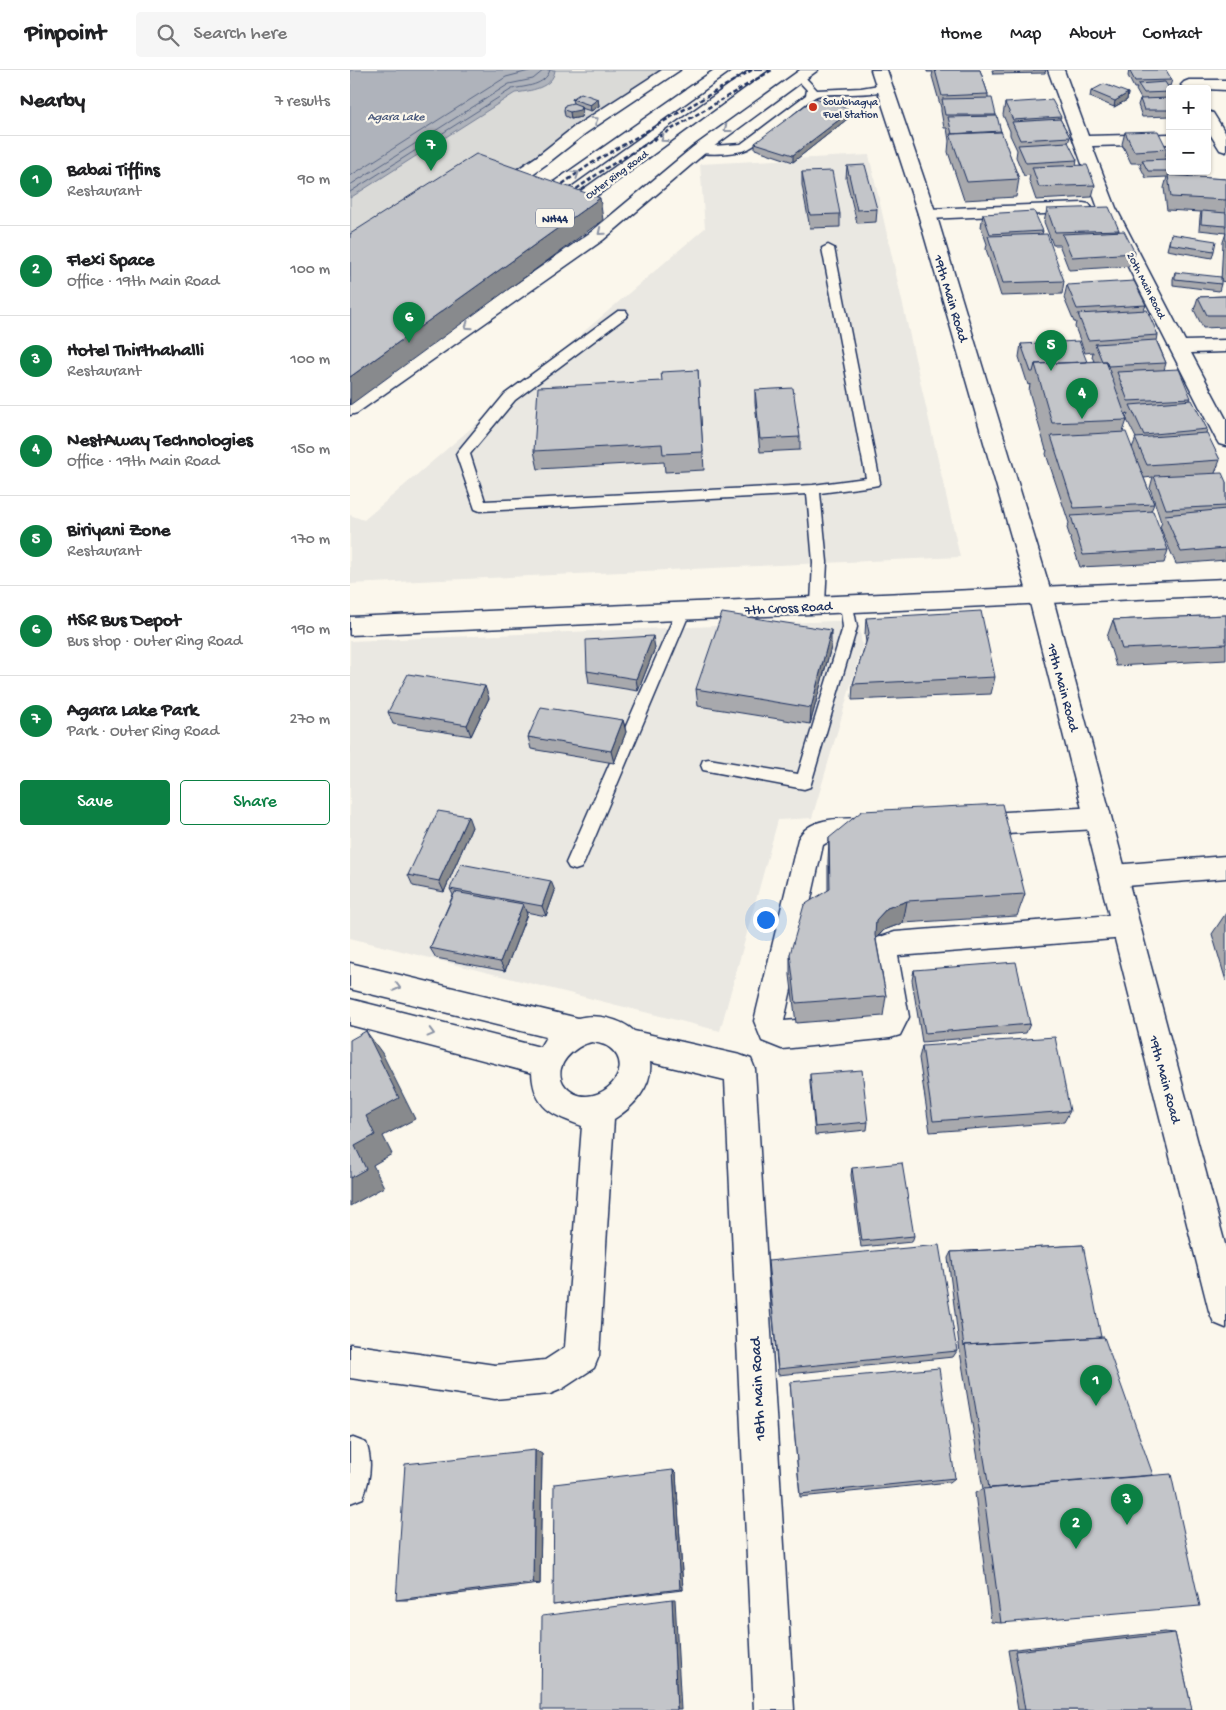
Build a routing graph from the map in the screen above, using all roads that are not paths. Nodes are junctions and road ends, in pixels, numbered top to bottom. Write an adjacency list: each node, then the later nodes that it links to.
1 (672, 70): 18 (main road, one-way to 1)
2 (724, 70): 20 (main road, Outer Ring Road / NH44, one-way to 2)
3 (760, 70): 22 (main road, Outer Ring Road / NH44, one-way to 22)
4 (879, 70): 11 (main road, 19th Main Road)
5 (1056, 70): 16 (main road, 20th Main Road)
6 (1178, 70): 8 (main road)
7 (805, 73): 12 (lane); 17 (main road, one-way to 17)
8 (1189, 85)
9 (1211, 86): 10 (main road)
10 (1226, 86)
11 (885, 87): 12 (lane); 21 (main road, 19th Main Road)
12 (812, 93): 17 (lane)
13 (1211, 123): 15 (main road)
14 (1166, 139): 16 (main road)
15 (1220, 140)
16 (1084, 141): 19 (main road, 20th Main Road)
17 (699, 150): 27 (main road, one-way to 27)
18 (478, 203)
19 (1107, 208): 21 (main road); 26 (main road, 20th Main Road)
20 (520, 213)
21 (927, 214): 31 (main road, 19th Main Road)
22 (549, 222)
23 (828, 248): 29 (lane)
24 (622, 314): 29 (lane)
25 (1226, 346): 26 (main road)
26 (1180, 347): 28 (main road, 20th Main Road)
27 (350, 408)
28 (1223, 428)
29 (813, 489): 32 (lane)
30 (1226, 587): 31 (main road, 7th Cross Road)
31 (1040, 595): 33 (main road, 7th Cross Road); 37 (main road, 19th Main Road)
32 (818, 604): 33 (main road, 7th Cross Road); 34 (main road, 7th Cross Road)
33 (847, 604): 36 (lane)
34 (682, 612): 35 (main road, 7th Cross Road); 40 (lane)
35 (350, 626)
36 (709, 765)
37 (1098, 818): 38 (main road); 42 (main road, 19th Main Road)
38 (944, 826)
39 (895, 828): 43 (main road)
40 (575, 863)
41 (1226, 867): 42 (main road)
42 (1113, 876): 43 (main road, 19th Main Road)
43 (1126, 926): 50 (main road, 19th Main Road)
44 (350, 976): 46 (main road, one-way to 46)
45 (350, 1012): 48 (main road, one-way to 48)
46 (577, 1031): 47 (main road); 48 (main road)
47 (629, 1044): 49 (main road); 52 (main road, 18th Main Road)
48 (547, 1063): 49 (main road)
49 (599, 1110): 51 (main road)
50 (1226, 1311)
51 (350, 1361)
52 (774, 1710)

